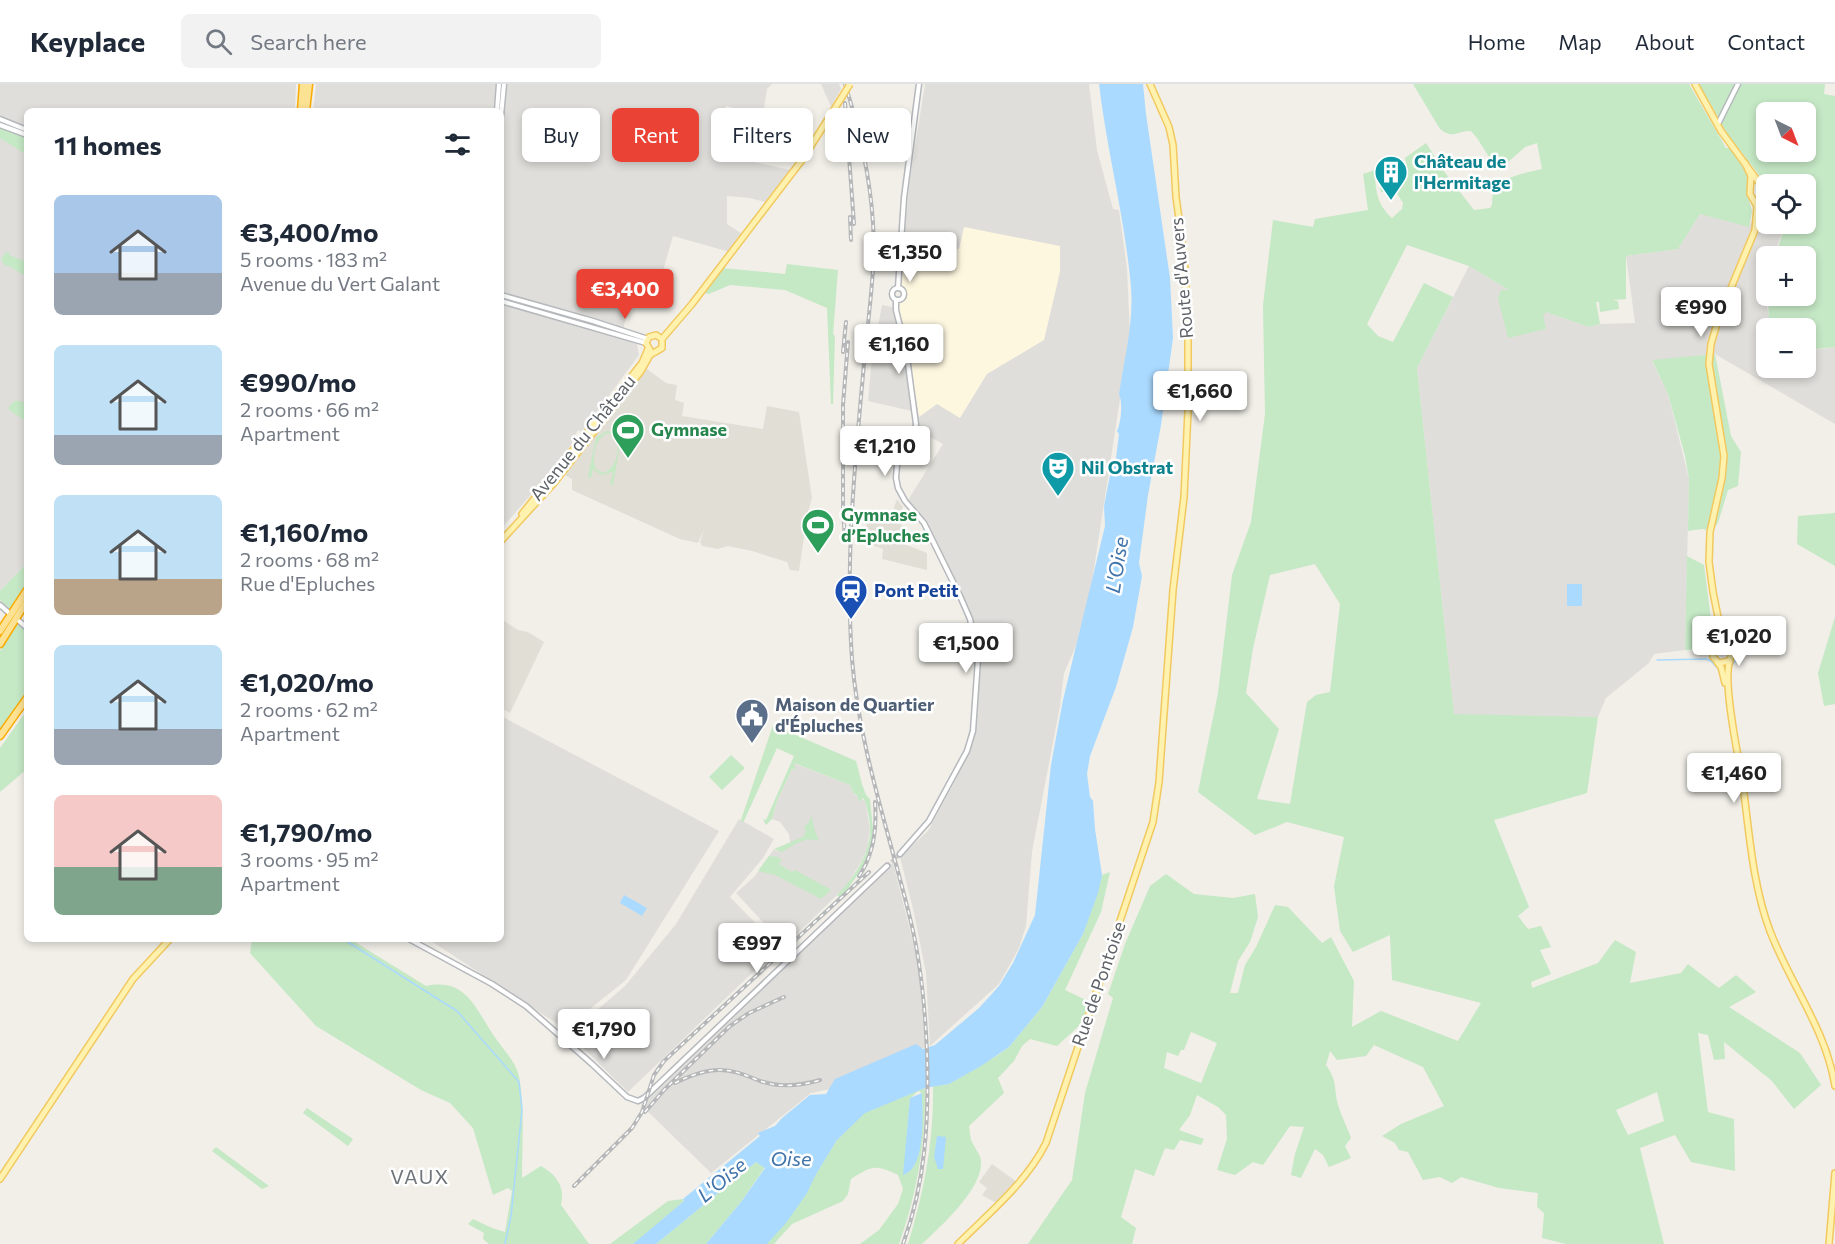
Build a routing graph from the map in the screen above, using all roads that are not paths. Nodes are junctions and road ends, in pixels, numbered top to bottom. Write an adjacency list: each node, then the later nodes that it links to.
1 (303, 84): 9 (highway)
2 (309, 84): 10 (highway)
3 (502, 84): 11 (street); 12 (street)
4 (850, 84): 28 (main road, bridge)
5 (919, 84): 24 (street)
6 (1150, 84): 43 (main road, Route d'Auvers)
7 (1695, 84): 15 (main road)
8 (1738, 84): 15 (street)
9 (301, 108)
10 (307, 108)
11 (498, 108)
12 (501, 108)
13 (0, 118): 16 (street)
14 (0, 124): 17 (street)
15 (1718, 124): 18 (main road)
16 (24, 128)
17 (24, 134)
18 (1745, 163): 19 (main road); 21 (main road)
19 (1756, 179)
20 (1756, 185): 21 (main road)
21 (1752, 187): 22 (main road)
22 (1754, 198): 30 (main road)
23 (1757, 234): 30 (main road)
24 (898, 288): 26 (street); 26 (street)
25 (504, 296): 29 (street)
26 (896, 300): 47 (street)
27 (504, 302): 29 (street)
28 (662, 339): 29 (main road); 29 (main road, Avenue du Château)
29 (649, 346): 31 (main road, Avenue du Château)
30 (1710, 363): 40 (main road)
31 (504, 538)
32 (24, 595): 38 (highway)
33 (0, 605): 35 (street)
34 (24, 607): 39 (highway)
35 (8, 612)
36 (19, 621): 37 (street)
37 (24, 625)
38 (2, 628)
39 (0, 644)
40 (1722, 644): 41 (main road); 42 (main road)
41 (1730, 660): 42 (main road); 45 (main road)
42 (1717, 662): 45 (main road)
43 (1166, 691): 55 (main road, Rue de Pontoise)
44 (24, 702): 46 (highway)
45 (1731, 708): 51 (main road)
46 (1, 735)
47 (900, 854)
48 (887, 866): 50 (street)
49 (167, 942): 53 (main road)
50 (414, 942)
51 (1835, 1086)
52 (1835, 1173): 54 (main road)
53 (0, 1179)
54 (1829, 1243)
55 (958, 1244)

